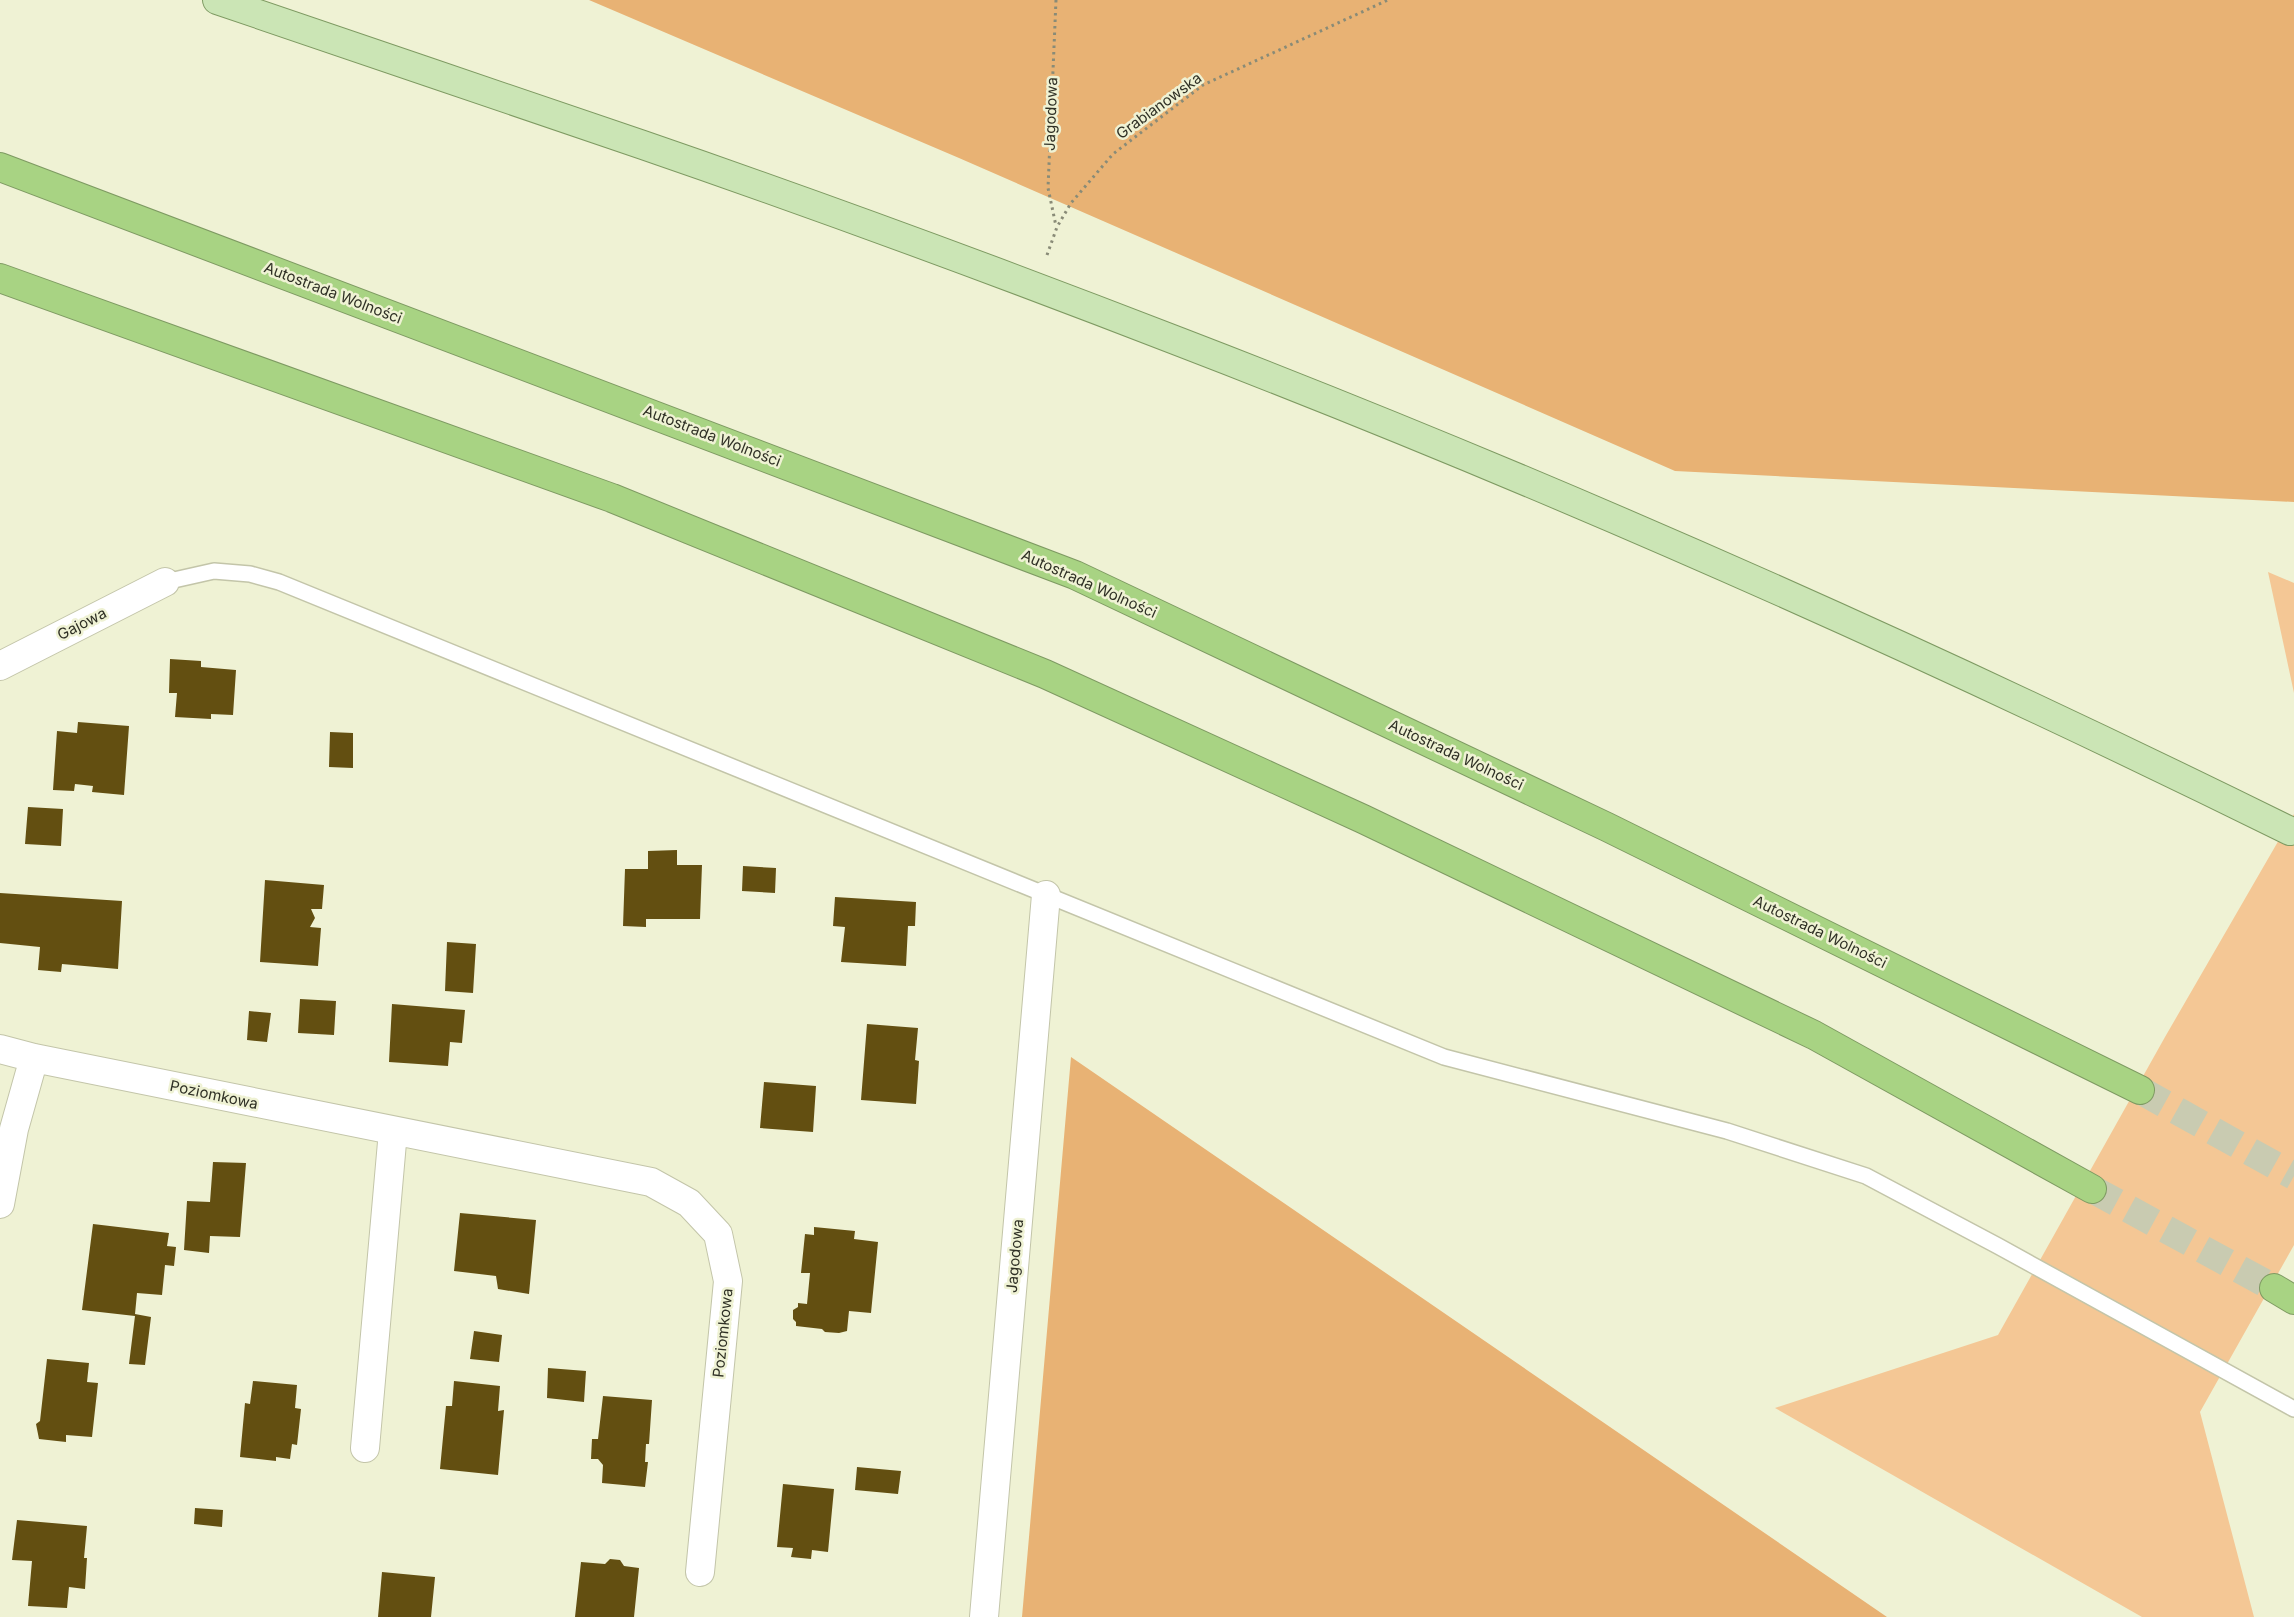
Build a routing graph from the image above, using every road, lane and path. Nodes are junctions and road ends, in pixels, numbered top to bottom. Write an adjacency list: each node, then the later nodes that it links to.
1 (217, 0): 7 (main road)
2 (1056, 0): 5 (path, Jagodowa)
3 (1388, 0): 5 (path, Grabianowska)
4 (0, 167): 14 (highway, Autostrada Wolności)
5 (1057, 227): 7 (path, Grabianowska)
6 (0, 278): 16 (highway)
7 (1035, 287): 10 (main road)
8 (164, 582): 9 (street, Gajowa); 11 (lane)
9 (0, 666)
10 (2290, 831)
11 (1046, 895): 18 (lane); 21 (street, Jagodowa)
12 (0, 1049): 13 (street, Poziomkowa)
13 (34, 1058): 15 (street, Poziomkowa); 17 (street)
14 (2140, 1090)
15 (393, 1132): 19 (street); 20 (street, Poziomkowa)
16 (2092, 1189)
17 (0, 1204)
18 (2294, 1409)
19 (365, 1448)
20 (700, 1572)
21 (984, 1617)

